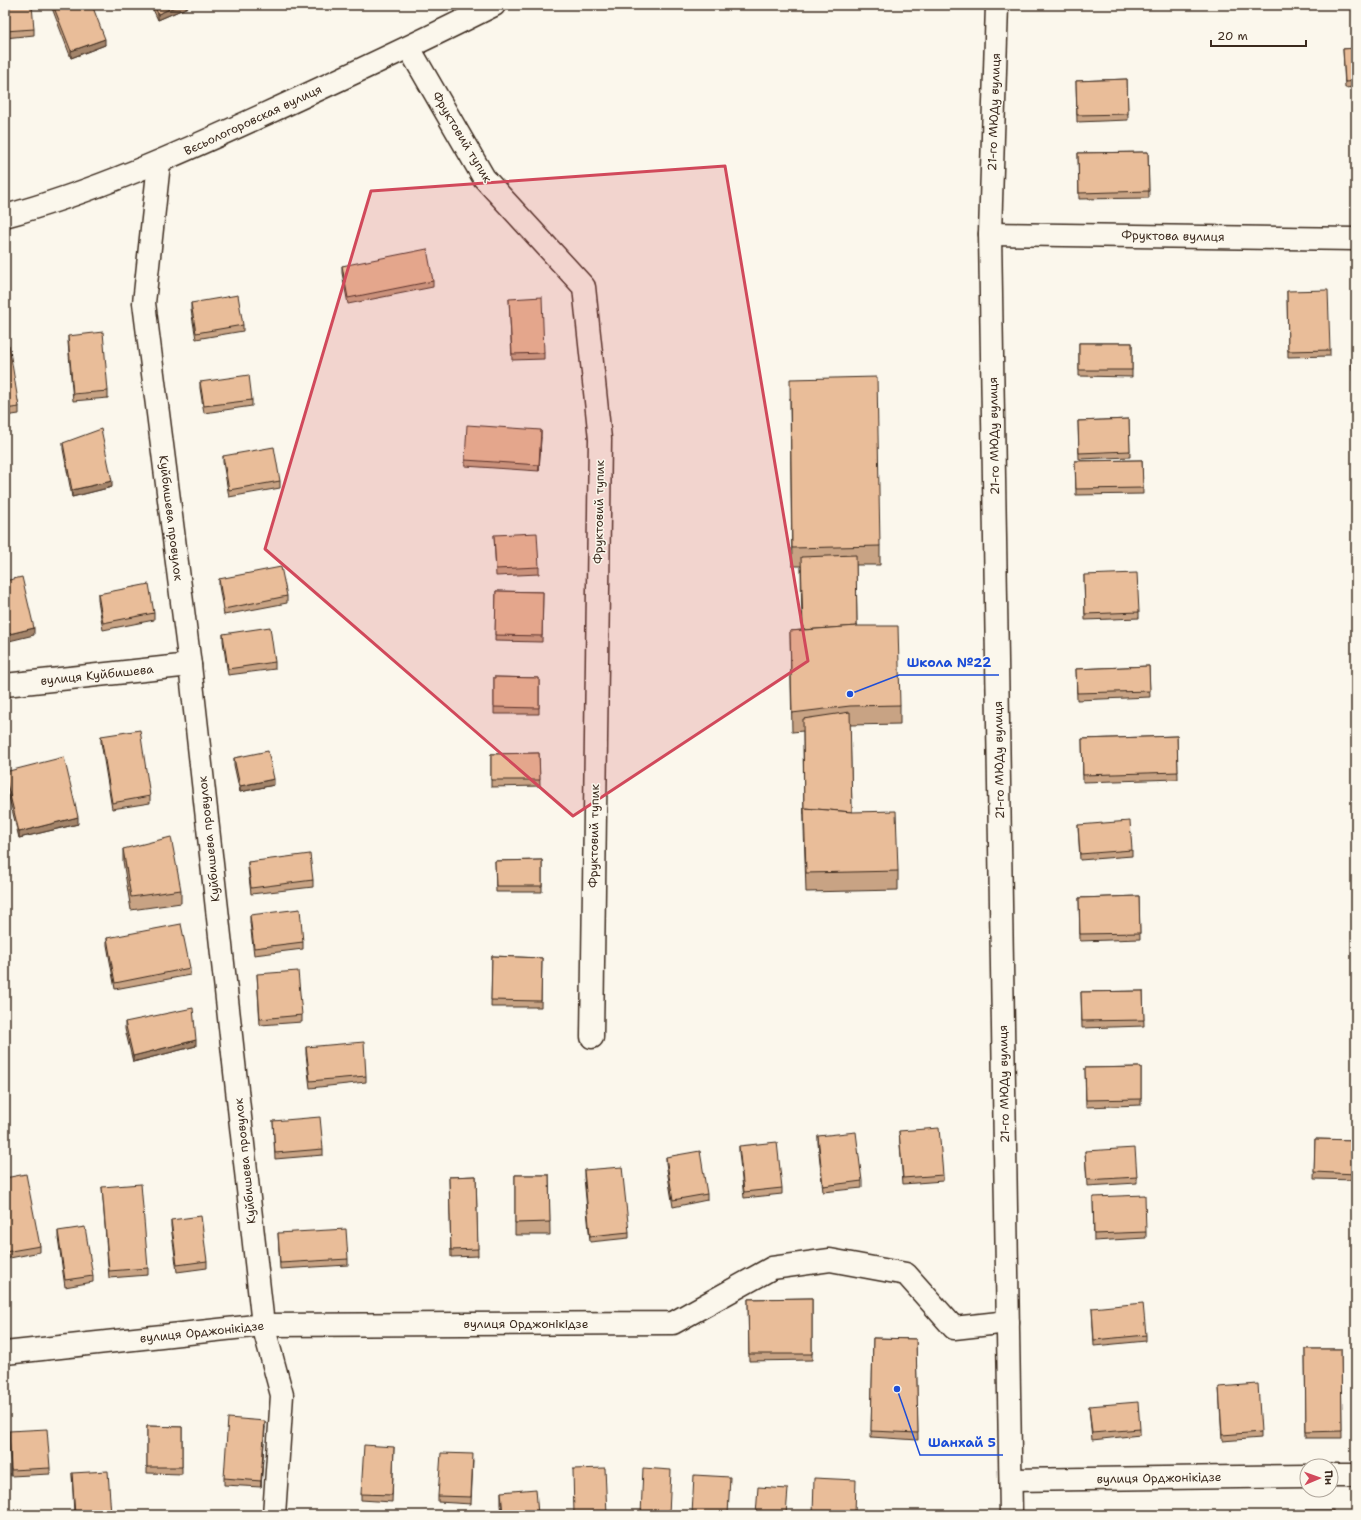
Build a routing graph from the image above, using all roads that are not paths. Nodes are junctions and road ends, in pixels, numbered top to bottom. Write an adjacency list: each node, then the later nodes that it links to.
1 (494, 5): 3 (street, Вєсьологоровская вулиця)
2 (997, 5): 6 (street, 21-го МЮДу вулиця)
3 (409, 48): 4 (street, Вєсьологоровская вулиця); 10 (street, Фруктовий тупик)
4 (159, 163): 5 (street, Вєсьологоровская вулиця); 8 (street, Куйбишева провулок)
5 (5, 216)
6 (990, 234): 7 (street, Фруктова вулиця); 11 (street, 21-го МЮДу вулиця)
7 (1356, 239)
8 (190, 665): 9 (street, вулиця Куйбишева); 12 (street, Куйбишева провулок)
9 (5, 684)
10 (592, 1037)
11 (1008, 1322): 12 (street, вулиця Орджонікідзе); 17 (street, 21-го МЮДу вулиця)
12 (263, 1325): 13 (street, вулиця Орджонікідзе); 18 (street, Куйбишева провулок)
13 (5, 1353)
14 (1339, 1475): 15 (street)
15 (1356, 1475)
16 (1299, 1476): 17 (street, вулиця Орджонікідзе)
17 (1011, 1480): 19 (street, 21-го МЮДу вулиця)
18 (274, 1515)
19 (1011, 1515)

